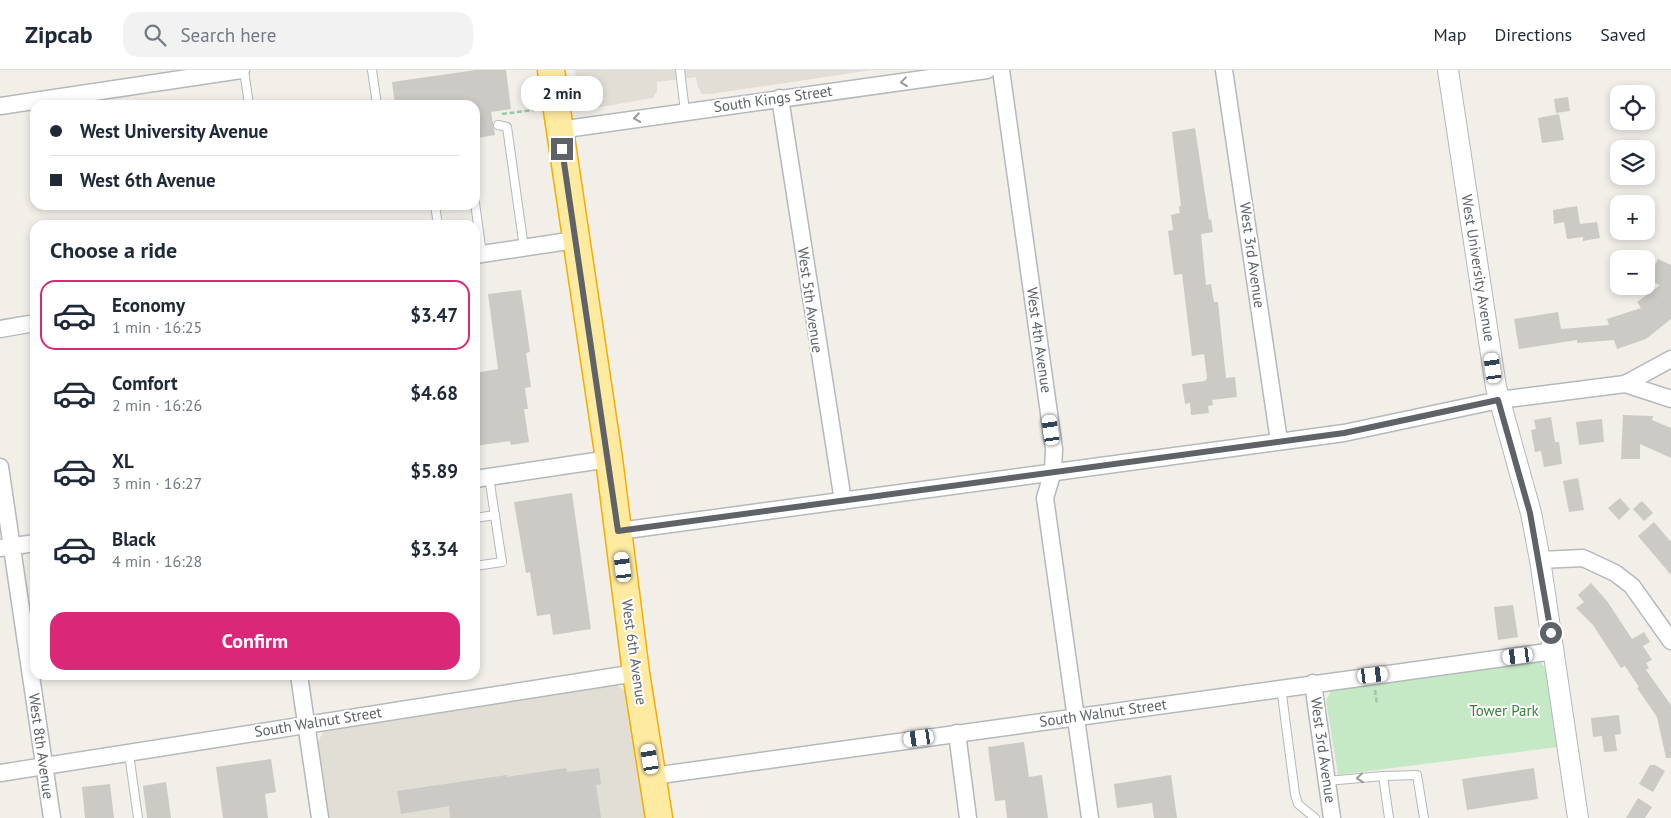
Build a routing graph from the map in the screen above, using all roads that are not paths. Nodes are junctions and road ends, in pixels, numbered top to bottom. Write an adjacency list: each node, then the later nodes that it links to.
1 (243, 70): 10 (street); 11 (lane)
2 (372, 70): 12 (lane)
3 (551, 70): 17 (highway, West 6th Avenue)
4 (680, 70): 15 (lane)
5 (986, 70): 9 (street, South Kings Street, one-way to 9)
6 (1001, 70): 30 (street, West 4th Avenue)
7 (1224, 70): 27 (street, West 3rd Avenue)
8 (1448, 70): 26 (street, West University Avenue)
9 (780, 98): 15 (street, South Kings Street); 32 (street, West 5th Avenue)
10 (40, 100)
11 (248, 100)
12 (376, 100)
13 (30, 102): 14 (street)
14 (0, 106)
15 (685, 111): 17 (street, South Kings Street, one-way to 17)
16 (498, 124): 19 (lane)
17 (560, 130): 18 (highway, West 6th Avenue)
18 (575, 240): 19 (street); 28 (highway, West 6th Avenue)
19 (524, 248): 20 (street)
20 (480, 255)
21 (30, 324): 22 (street)
22 (0, 329)
23 (1671, 359): 24 (street)
24 (1625, 384): 25 (street); 26 (street)
25 (1671, 399)
26 (1498, 400): 27 (street); 38 (street, West University Avenue)
27 (1279, 441): 30 (street)
28 (609, 459): 31 (street); 35 (highway, West 6th Avenue)
29 (0, 467): 37 (street, West 8th Avenue)
30 (1053, 471): 32 (street); 46 (street, West 4th Avenue)
31 (482, 478): 33 (lane)
32 (842, 501): 35 (street)
33 (495, 515): 34 (lane); 39 (lane)
34 (480, 517)
35 (618, 531): 42 (highway, West 6th Avenue)
36 (30, 544): 37 (street)
37 (6, 547): 50 (street, West 8th Avenue)
38 (1540, 560): 40 (street); 41 (street, West University Avenue)
39 (480, 565)
40 (1671, 641)
41 (1554, 651): 44 (street, South Walnut Street); 65 (street, West University Avenue)
42 (636, 673): 47 (street, South Walnut Street); 52 (highway, West 6th Avenue)
43 (300, 680): 47 (street)
44 (1312, 683): 45 (street, South Walnut Street); 54 (street, West 3rd Avenue)
45 (1281, 687): 46 (street, South Walnut Street); 61 (lane)
46 (1077, 716): 48 (street, South Walnut Street); 60 (street, West 4th Avenue)
47 (307, 724): 49 (street, South Walnut Street); 57 (street)
48 (956, 733): 52 (street, South Walnut Street); 59 (street)
49 (128, 754): 50 (street, South Walnut Street); 56 (lane)
50 (44, 766): 51 (street, South Walnut Street); 55 (street, West 8th Avenue)
51 (0, 773)
52 (653, 776): 58 (highway, West 6th Avenue)
53 (1383, 776): 54 (lane, one-way to 54); 63 (lane); 64 (lane)
54 (1327, 781): 62 (street, West 3rd Avenue)
55 (52, 818)
56 (138, 818)
57 (320, 818)
58 (659, 818)
59 (968, 818)
60 (1090, 818)
61 (1315, 818)
62 (1332, 818)
63 (1390, 818)
64 (1424, 818)
65 (1578, 818)

